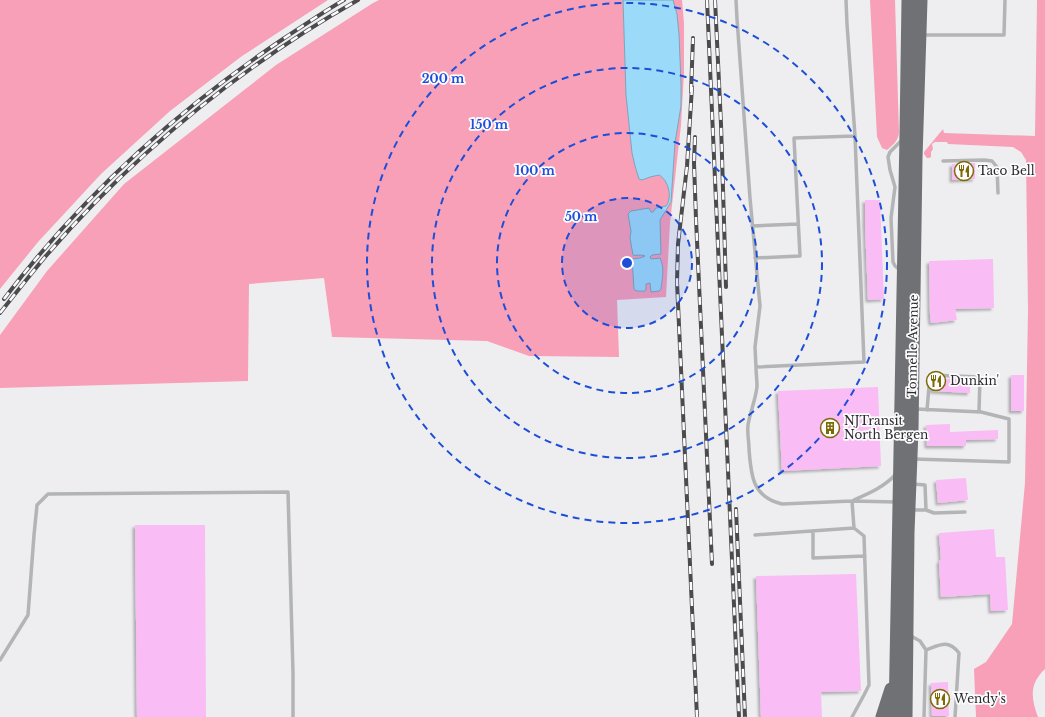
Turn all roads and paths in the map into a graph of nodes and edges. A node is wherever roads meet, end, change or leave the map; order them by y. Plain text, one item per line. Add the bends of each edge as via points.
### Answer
1 (736, 0) edge
2 (846, 0) edge
3 (908, 0) edge
4 (921, 0) edge
5 (1005, 0) edge
6 (920, 34) junction
7 (906, 135) junction
8 (855, 136) junction
9 (943, 161) dead end
10 (998, 194) dead end
11 (798, 224) junction
12 (752, 226) junction
13 (755, 258) junction
14 (904, 273) junction
15 (756, 367) junction
16 (912, 409) junction
17 (928, 410) junction
18 (980, 412) junction
19 (911, 459) junction
20 (899, 470) junction
21 (910, 484) junction
22 (852, 501) junction
23 (906, 505) junction
24 (926, 510) junction
25 (965, 512) dead end
26 (854, 528) junction
27 (813, 531) junction
28 (755, 535) dead end
29 (865, 556) junction
30 (907, 635) junction
31 (926, 650) junction
32 (0, 660) edge
33 (895, 678) junction
34 (293, 717) edge
35 (852, 717) edge
36 (882, 717) edge
37 (895, 717) edge
38 (906, 717) edge
39 (924, 717) edge
40 (955, 717) edge

1 - 12 lane
2 - 8 lane
3 - 7 highway, Tonnelle Avenue
4 - 6 highway, Tonnelle Avenue
5 - 6 lane via 1004,36
6 - 16 highway, Tonnelle Avenue
7 - 14 highway, Tonnelle Avenue
7 - 14 lane via 888,157 895,187 891,218 893,262
8 - 11 lane via 794,138
8 - 15 lane via 864,362
9 - 10 lane via 992,161 997,167
11 - 12 lane
11 - 13 lane via 800,256
12 - 13 lane
13 - 15 lane via 760,306 755,347
14 - 20 highway, Tonnelle Avenue
15 - 22 lane via 757,386 748,426 750,469 757,487 766,497 782,504
16 - 17 lane
16 - 19 highway, Tonnelle Avenue
17 - 18 lane
17 - 18 lane via 930,375 980,377
18 - 19 lane via 1009,419 1008,462
19 - 21 highway, Tonnelle Avenue
20 - 22 lane via 881,488
20 - 23 highway, Tonnelle Avenue
21 - 23 highway, Tonnelle Avenue
21 - 24 lane via 925,485
22 - 23 lane
22 - 26 lane
23 - 24 lane
23 - 30 highway, Tonnelle Avenue
23 - 33 highway, Tonnelle Avenue
24 - 25 lane via 934,513
26 - 27 lane
26 - 29 lane via 864,536
27 - 28 lane
27 - 29 lane via 813,558
29 - 35 lane via 868,685
30 - 31 lane via 920,641
30 - 38 highway, Tonnelle Avenue
31 - 39 lane
31 - 40 lane via 943,644 954,646 960,653
32 - 34 lane via 28,615 37,505 48,494 288,492
33 - 36 highway
33 - 37 highway, Tonnelle Avenue

